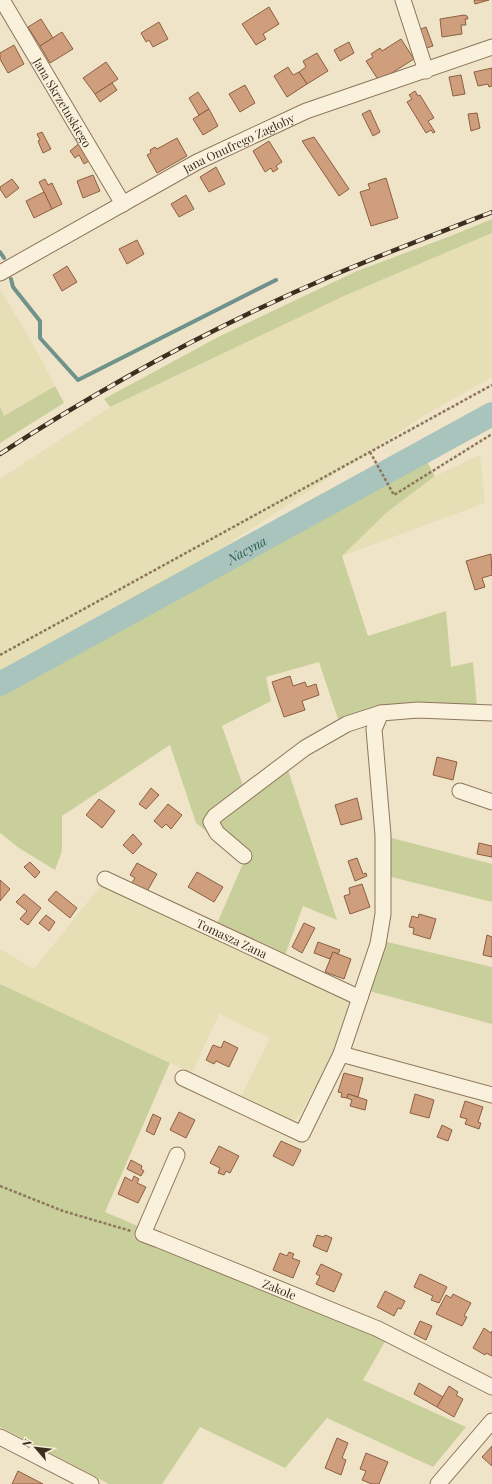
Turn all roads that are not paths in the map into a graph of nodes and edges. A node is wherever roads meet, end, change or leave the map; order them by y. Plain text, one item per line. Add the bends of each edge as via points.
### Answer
1 (2, 0) edge
2 (403, 0) edge
3 (492, 47) edge
4 (426, 70) junction
5 (123, 204) junction
6 (0, 273) edge
7 (381, 713) junction
8 (492, 713) edge
9 (460, 791) dead end
10 (492, 802) edge
11 (244, 856) dead end
12 (105, 879) dead end
13 (360, 998) junction
14 (341, 1054) junction
15 (184, 1078) dead end
16 (492, 1095) edge
17 (177, 1155) dead end
18 (492, 1387) edge
19 (492, 1421) edge
20 (0, 1437) edge
21 (91, 1484) edge
22 (438, 1484) edge

1 - 5 street, Jana Skrzetuskiego
2 - 4 street
3 - 4 street, Jana Onufrego Zagłoby
4 - 5 street, Jana Onufrego Zagłoby via 306,111 197,162
5 - 6 street, Jana Onufrego Zagłoby
7 - 8 street via 418,710
7 - 11 street via 347,724 305,748 215,816 212,822 217,833
7 - 13 street via 374,729 383,835 383,914 378,944
9 - 10 street
12 - 13 street, Tomasza Zana
13 - 14 street
14 - 15 street via 302,1134
14 - 16 street
17 - 18 street, Zakole via 143,1234 378,1329
19 - 22 street
20 - 21 street

